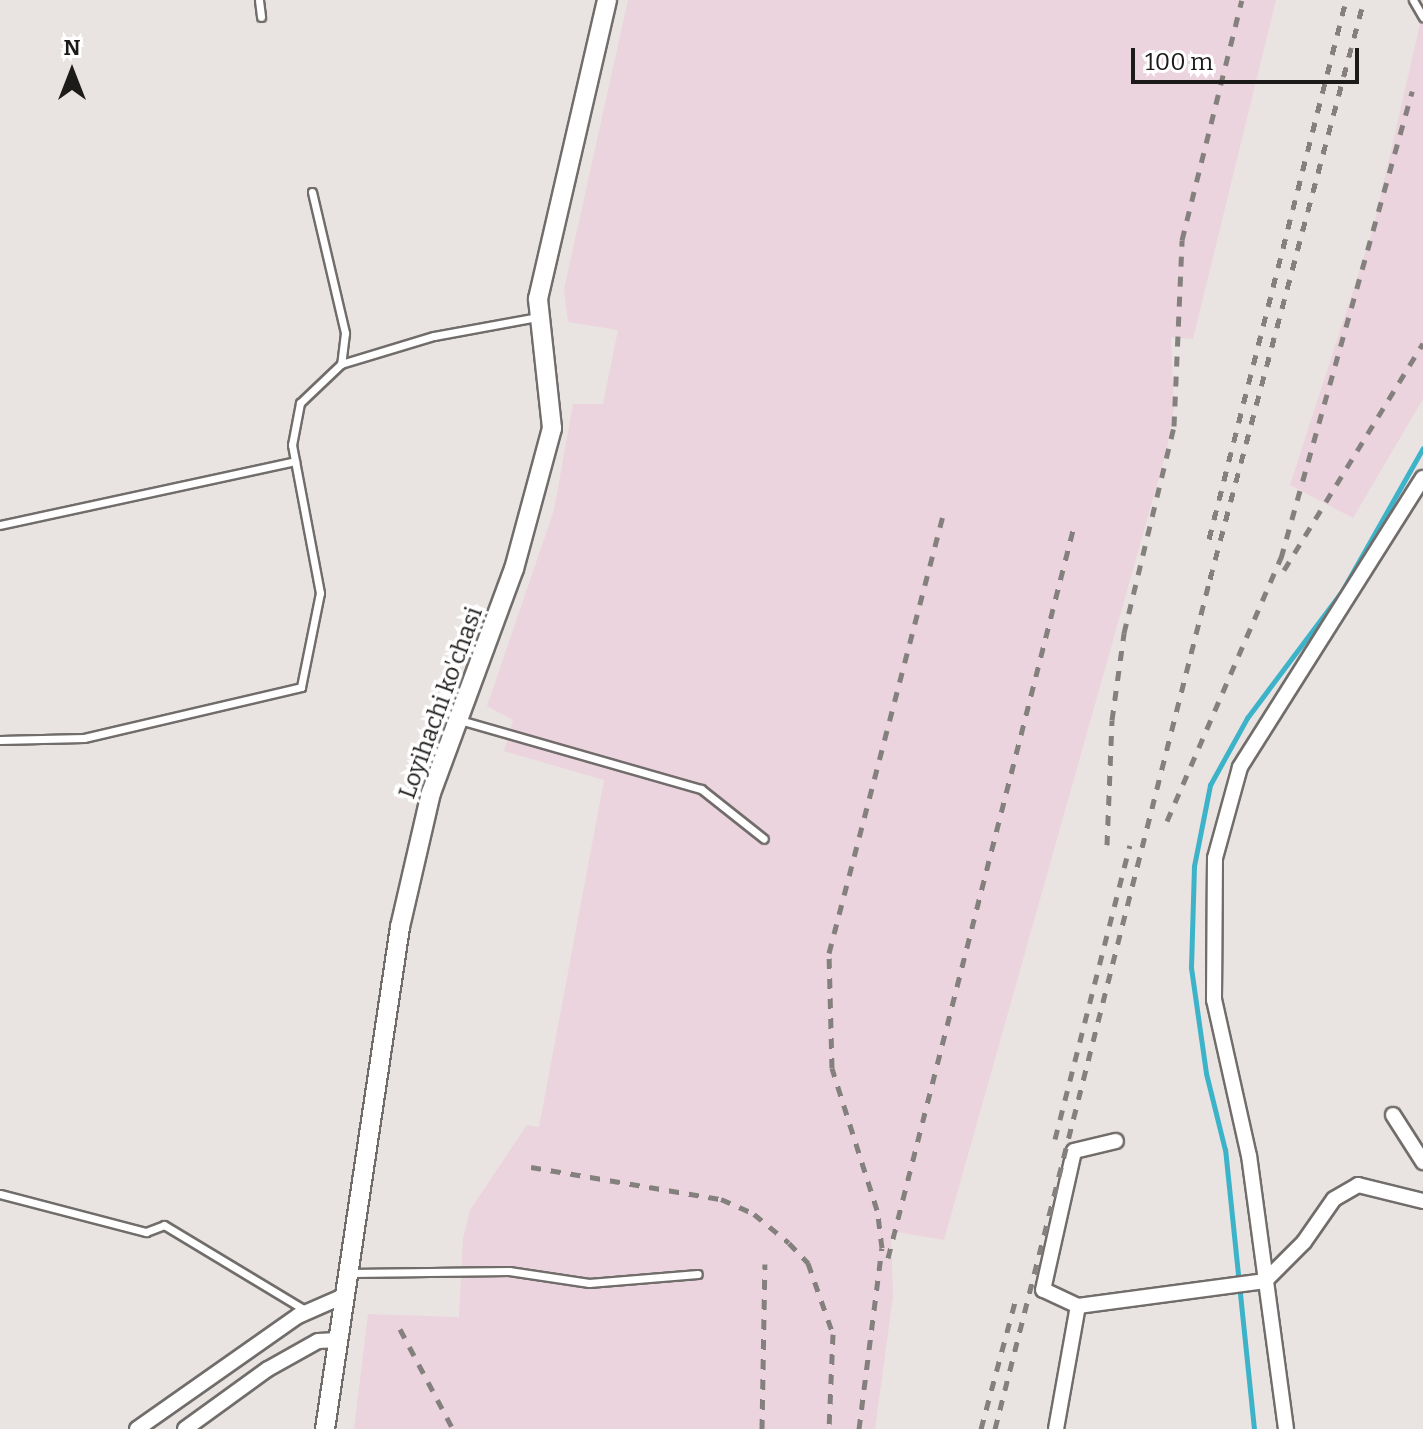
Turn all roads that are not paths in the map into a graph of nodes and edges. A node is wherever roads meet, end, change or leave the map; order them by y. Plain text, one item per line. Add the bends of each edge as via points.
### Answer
1 (259, 0) edge
2 (607, 0) edge
3 (1413, 0) edge
4 (261, 17) dead end
5 (1423, 17) edge
6 (312, 192) dead end
7 (540, 316) junction
8 (341, 364) junction
9 (295, 461) junction
10 (1423, 478) edge
11 (0, 525) edge
12 (460, 720) junction
13 (0, 740) edge
14 (764, 839) dead end
15 (1393, 1115) dead end
16 (1116, 1141) dead end
17 (1423, 1162) edge
18 (0, 1194) edge
19 (1423, 1201) edge
20 (349, 1273) junction
21 (698, 1274) dead end
22 (1265, 1281) junction
23 (346, 1295) junction
24 (1078, 1306) junction
25 (308, 1312) junction
26 (338, 1340) junction
27 (137, 1429) edge
28 (185, 1429) edge
29 (325, 1429) edge
30 (1056, 1429) edge
31 (1286, 1429) edge

1 - 4 lane
2 - 7 street, Loyihachi ko'chasi via 538,299
3 - 5 lane
6 - 8 lane via 345,333
7 - 8 lane via 434,336
7 - 12 street, Loyihachi ko'chasi via 552,428 514,569
8 - 9 lane via 300,403 292,445
9 - 11 lane
9 - 13 lane via 320,593 301,687 84,738
10 - 22 street via 1240,767 1215,858 1214,1000 1249,1156
12 - 14 lane via 701,789
12 - 20 street, Loyihachi ko'chasi via 431,793 400,927
15 - 17 street
16 - 24 street via 1074,1151 1043,1290
18 - 25 lane via 146,1232 164,1225
19 - 22 street via 1358,1185 1334,1199 1304,1242
20 - 21 lane via 509,1271 589,1283
20 - 23 street, Loyihachi ko'chasi
22 - 24 street
22 - 31 street
23 - 25 street
23 - 26 street, Loyihachi ko'chasi
24 - 30 street
25 - 27 street
26 - 28 street via 318,1341 268,1369
26 - 29 street, Loyihachi ko'chasi

